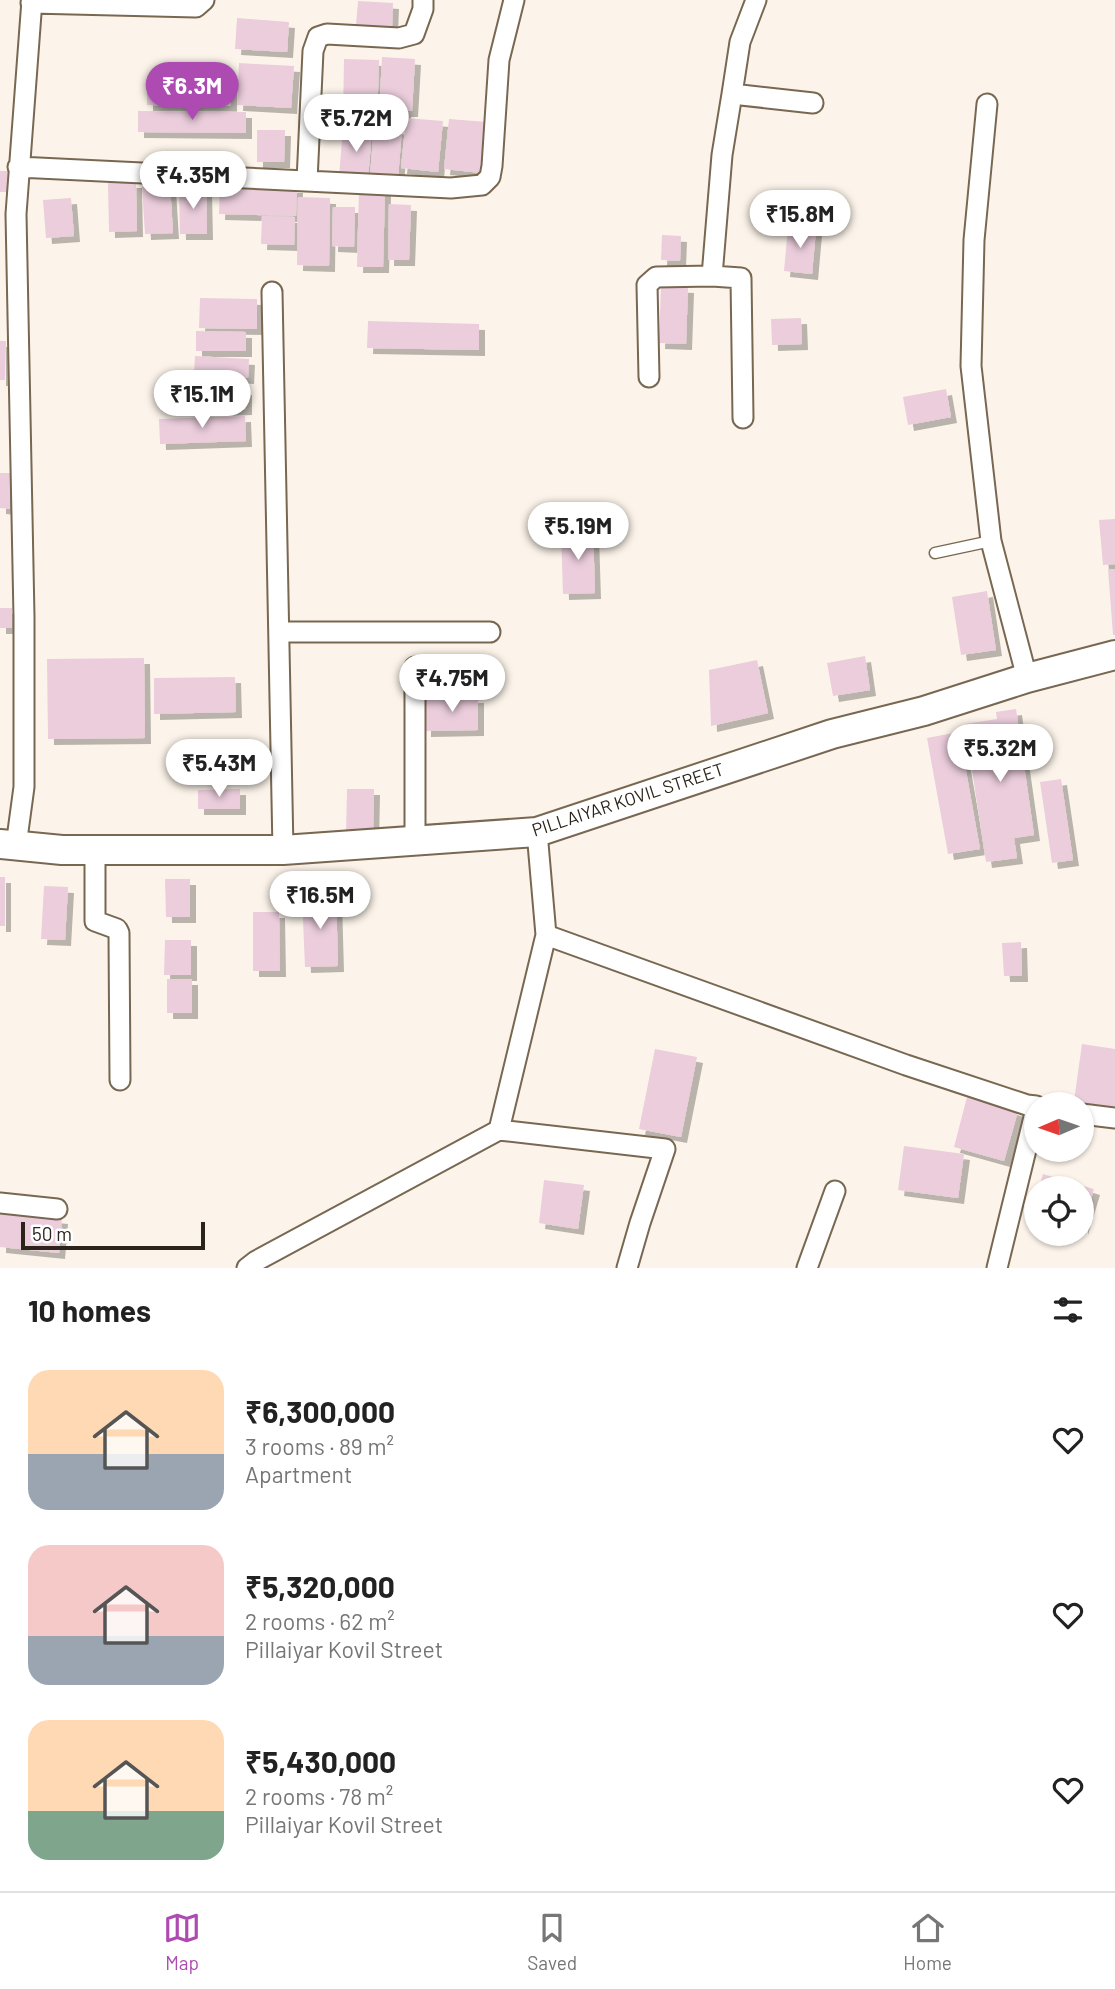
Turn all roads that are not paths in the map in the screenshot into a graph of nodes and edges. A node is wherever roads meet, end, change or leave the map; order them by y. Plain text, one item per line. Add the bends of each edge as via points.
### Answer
1 (204, 0) edge
2 (423, 0) edge
3 (514, 0) edge
4 (756, 0) edge
5 (32, 1) edge
6 (732, 94) junction
7 (813, 103) dead end
8 (987, 104) dead end
9 (18, 167) junction
10 (307, 181) junction
11 (8, 214) edge
12 (712, 276) junction
13 (272, 292) dead end
14 (649, 377) dead end
15 (743, 418) dead end
16 (991, 541) junction
17 (935, 554) dead end
18 (279, 632) junction
19 (490, 632) dead end
20 (1115, 655) edge
21 (415, 667) dead end
22 (1027, 678) junction
23 (537, 832) junction
24 (415, 841) junction
25 (8, 845) edge
26 (95, 850) junction
27 (284, 850) junction
28 (546, 934) junction
29 (120, 1080) dead end
30 (1024, 1104) edge
31 (1094, 1115) edge
32 (1115, 1118) edge
33 (499, 1130) junction
34 (1024, 1157) edge
35 (835, 1191) dead end
36 (0, 1203) edge
37 (57, 1209) dead end
38 (247, 1268) edge
39 (627, 1268) edge
40 (807, 1268) edge
41 (997, 1268) edge

1 - 5 street via 196,7
2 - 10 street via 414,34 399,38 318,37 313,51
3 - 10 street via 499,60 492,166 482,185 451,188
4 - 6 street via 740,42
5 - 9 street
6 - 7 street
6 - 12 street
8 - 16 street via 974,240 971,366
9 - 10 street
9 - 11 street
11 - 25 street via 24,617 24,787
12 - 14 street via 656,277 647,285
12 - 15 street via 741,278
13 - 18 street
16 - 17 lane
16 - 22 street
18 - 19 street
18 - 27 street
20 - 22 street, PILLAIYAR KOVIL STREET
21 - 24 street
22 - 23 street, PILLAIYAR KOVIL STREET via 832,734
23 - 24 street, PILLAIYAR KOVIL STREET
23 - 28 street
24 - 27 street, PILLAIYAR KOVIL STREET
25 - 26 street, PILLAIYAR KOVIL STREET
26 - 27 street, PILLAIYAR KOVIL STREET
26 - 29 street via 95,921 120,933
28 - 30 street
28 - 33 street
31 - 32 street
33 - 38 street
33 - 39 street via 665,1149
34 - 41 street
35 - 40 street
36 - 37 street

